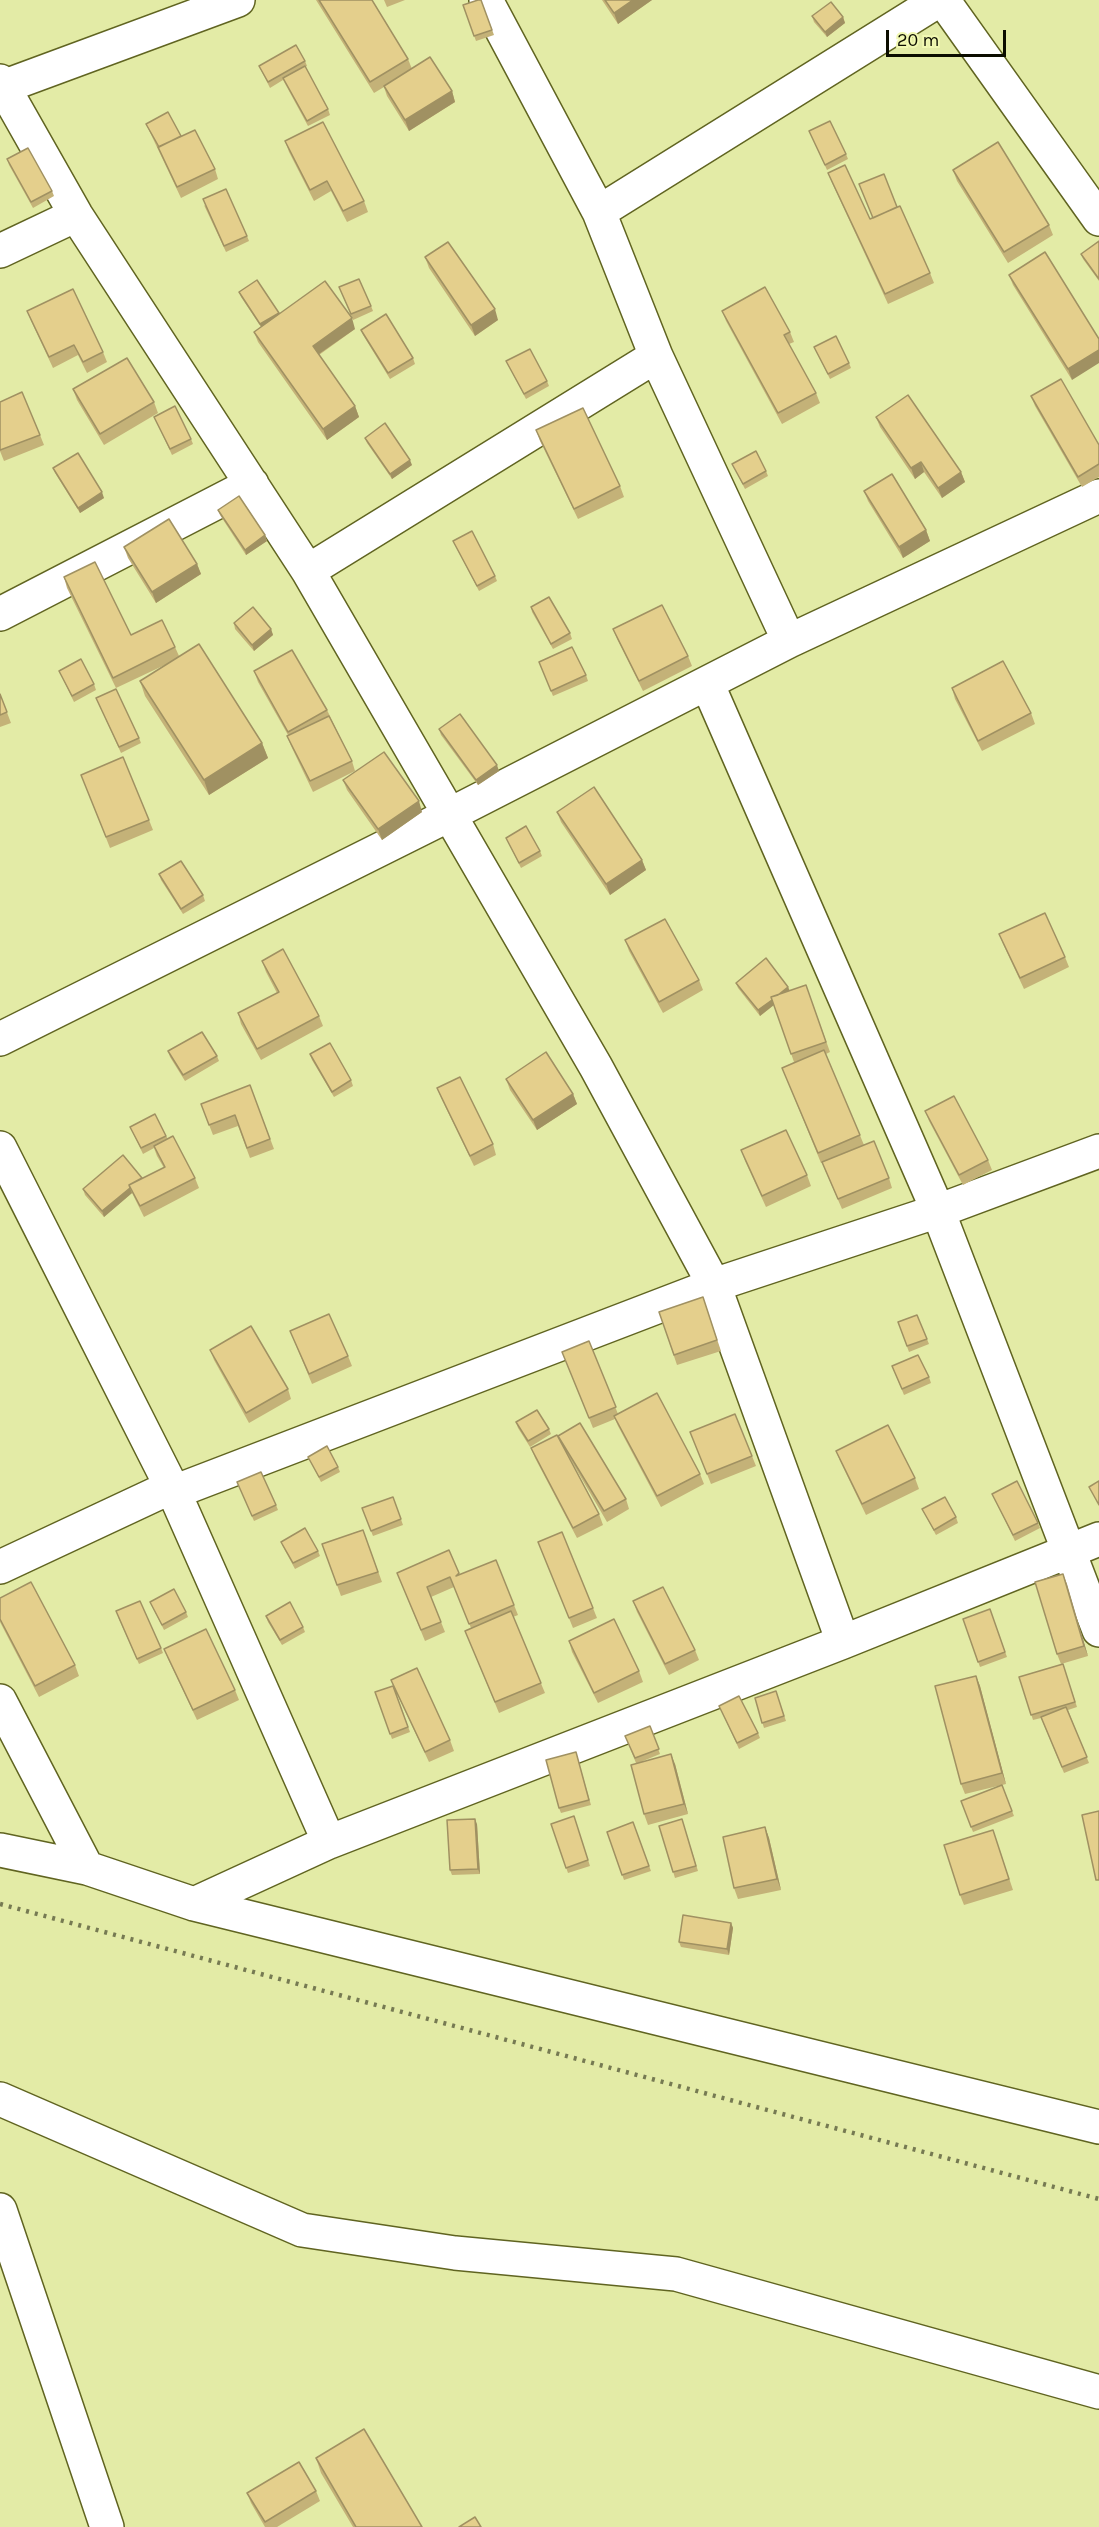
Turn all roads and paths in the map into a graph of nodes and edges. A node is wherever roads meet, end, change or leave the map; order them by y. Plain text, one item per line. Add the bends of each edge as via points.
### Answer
1 (238, 0) edge
2 (486, 0) edge
3 (941, 0) edge
4 (1, 86) edge
5 (599, 212) junction
6 (76, 215) junction
7 (1099, 219) edge
8 (0, 251) edge
9 (656, 356) junction
10 (252, 484) junction
11 (1099, 496) edge
12 (308, 571) junction
13 (0, 614) edge
14 (789, 641) junction
15 (707, 683) junction
16 (450, 814) junction
17 (0, 1039) edge
18 (0, 1148) edge
19 (1099, 1151) edge
20 (938, 1211) junction
21 (714, 1285) junction
22 (172, 1489) junction
23 (1084, 1544) edge
24 (0, 1567) edge
25 (1099, 1630) edge
26 (843, 1642) junction
27 (0, 1701) edge
28 (329, 1842) junction
29 (0, 1850) edge
30 (87, 1868) junction
31 (194, 1904) junction
32 (0, 2099) edge
33 (1099, 2127) edge
34 (0, 2210) edge
35 (1099, 2392) edge
36 (107, 2527) edge

1 - 4 street
2 - 5 street
3 - 5 street
3 - 7 street
4 - 6 street
5 - 9 street
6 - 8 street
6 - 10 street
9 - 12 street
9 - 14 street
10 - 12 street
10 - 13 street
11 - 14 street
12 - 16 street
14 - 15 street
15 - 16 street
15 - 20 street
16 - 17 street
16 - 21 street via 596,1067
18 - 22 street
19 - 20 street
20 - 21 street
20 - 23 street
21 - 22 street
21 - 26 street
22 - 24 street
22 - 28 street
23 - 25 street
23 - 26 street
26 - 28 street
27 - 30 street
28 - 31 street
29 - 30 street
30 - 31 street
31 - 33 street
32 - 35 street via 302,2230 454,2253 675,2274
34 - 36 street

